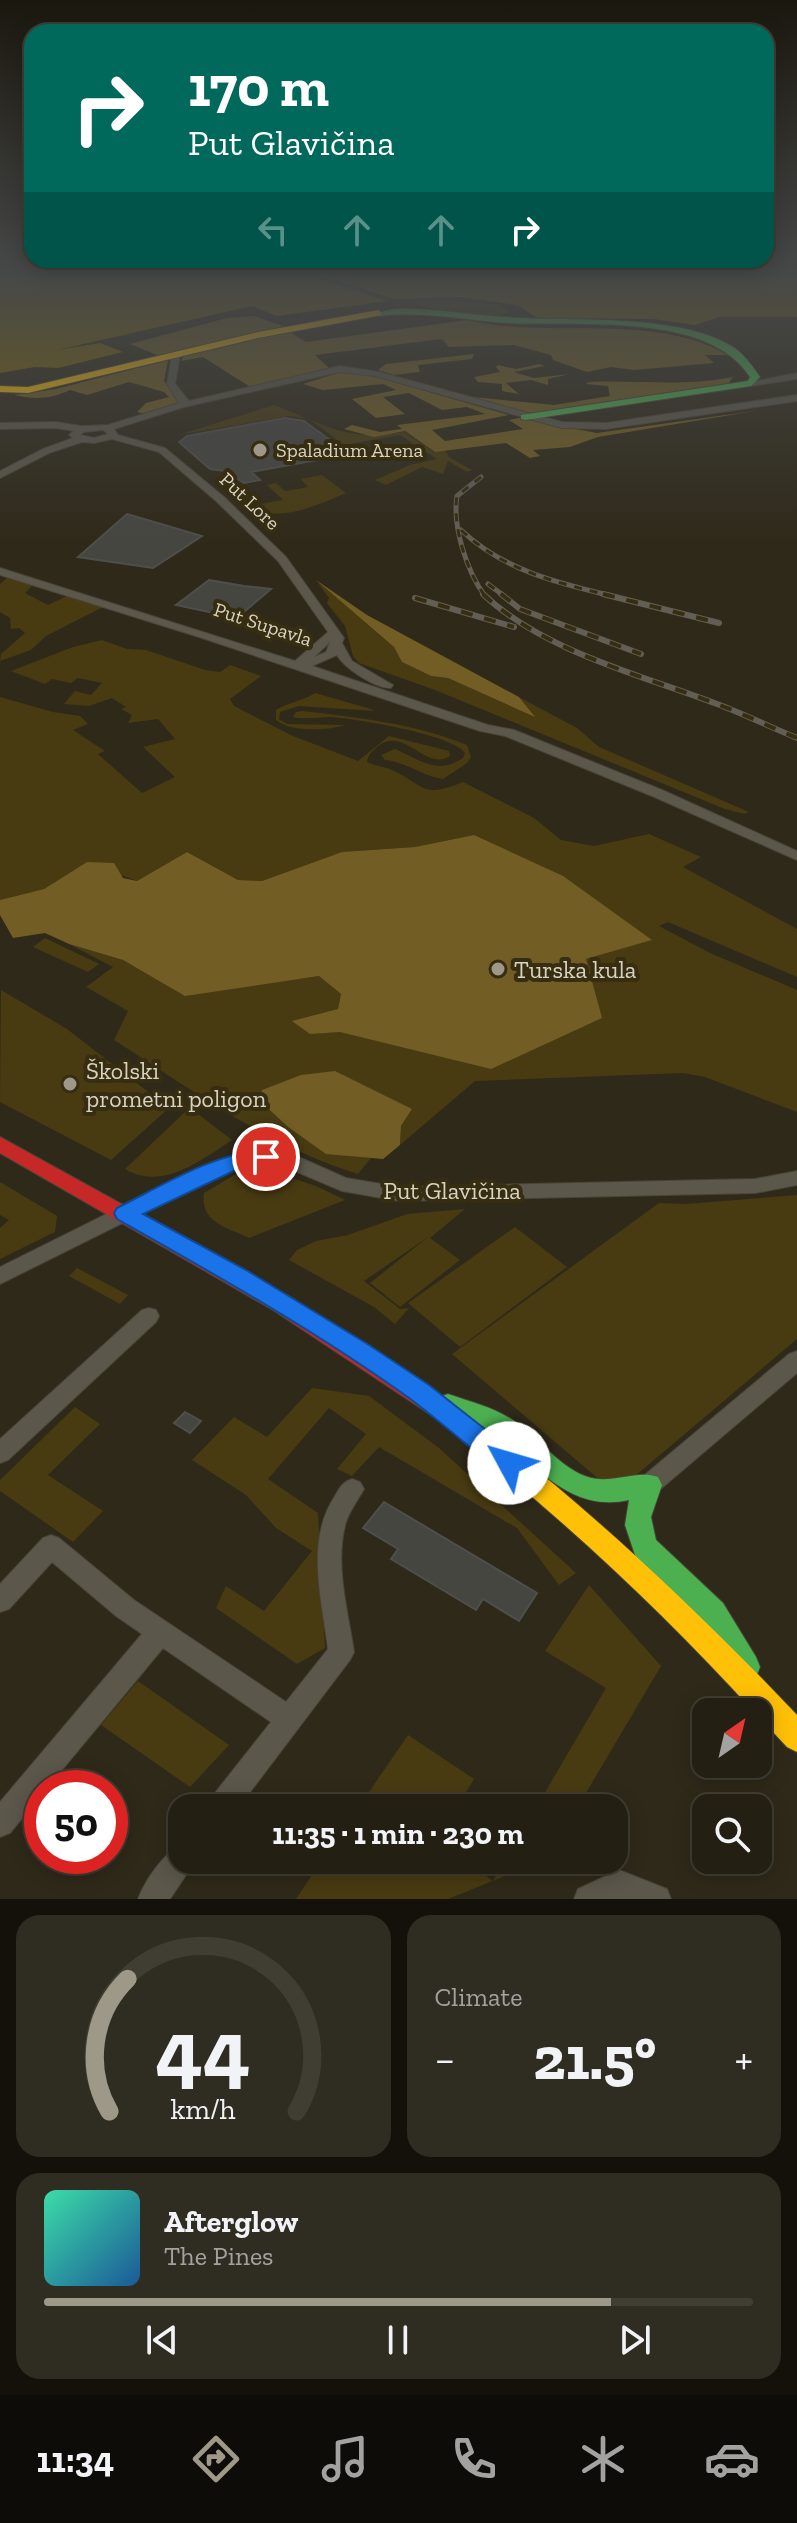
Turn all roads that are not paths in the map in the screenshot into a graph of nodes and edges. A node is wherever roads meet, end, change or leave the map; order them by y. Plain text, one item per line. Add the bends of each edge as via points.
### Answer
1 (131, 366) edge
2 (174, 366) edge
3 (752, 366) edge
4 (797, 376) edge
5 (751, 383) junction
6 (0, 389) edge
7 (797, 398) edge
8 (182, 405) junction
9 (525, 417) junction
10 (0, 426) edge
11 (111, 432) junction
12 (81, 434) junction
13 (0, 475) edge
14 (0, 565) edge
15 (0, 571) edge
16 (336, 638) junction
17 (307, 662) junction
18 (387, 685) junction
19 (509, 733) junction
20 (797, 856) edge
21 (0, 1144) edge
22 (797, 1178) edge
23 (125, 1213) junction
24 (0, 1276) edge
25 (149, 1316) dead end
26 (797, 1360) edge
27 (420, 1393) junction
28 (0, 1453) edge
29 (649, 1485) junction
30 (352, 1489) dead end
31 (0, 1601) edge
32 (160, 1632) junction
33 (761, 1698) edge
34 (765, 1698) edge
35 (772, 1709) edge
36 (289, 1719) junction
37 (797, 1737) edge
38 (232, 1794) edge
39 (0, 1823) edge
40 (171, 1874) edge
41 (152, 1899) edge
42 (588, 1899) edge
43 (657, 1899) edge

1 - 6 street via 28,390
2 - 8 street via 171,384 185,402
3 - 5 street
4 - 5 street
5 - 9 street
7 - 9 street via 606,426
8 - 9 street via 352,370
8 - 11 street
10 - 12 street via 56,425
11 - 12 street
11 - 16 street, Put Lore via 162,450 220,499 282,559
12 - 13 street
14 - 17 street, Put Supavla
15 - 17 street, Put Supavla
16 - 17 street via 331,654
16 - 18 street, Put Lore via 350,666
17 - 18 street, Put Supavla
17 - 19 street, Put Supavla
18 - 19 street, Put Supavla via 493,722
19 - 20 street, Put Supavla
21 - 23 street
22 - 23 street, Put Glavičina via 755,1186 399,1194 342,1184 266,1157 242,1159 204,1174
23 - 24 street, Put Glavičina
23 - 27 street via 238,1276
25 - 28 street
26 - 29 street
27 - 29 street via 502,1426 568,1480 594,1494 627,1493
27 - 33 street via 602,1541
29 - 34 street via 636,1518 638,1538 713,1612
30 - 36 street via 337,1506 329,1543 341,1652
31 - 32 street via 51,1546
32 - 36 street
32 - 39 street
35 - 37 street
36 - 38 street
40 - 41 street
42 - 43 street via 619,1884

